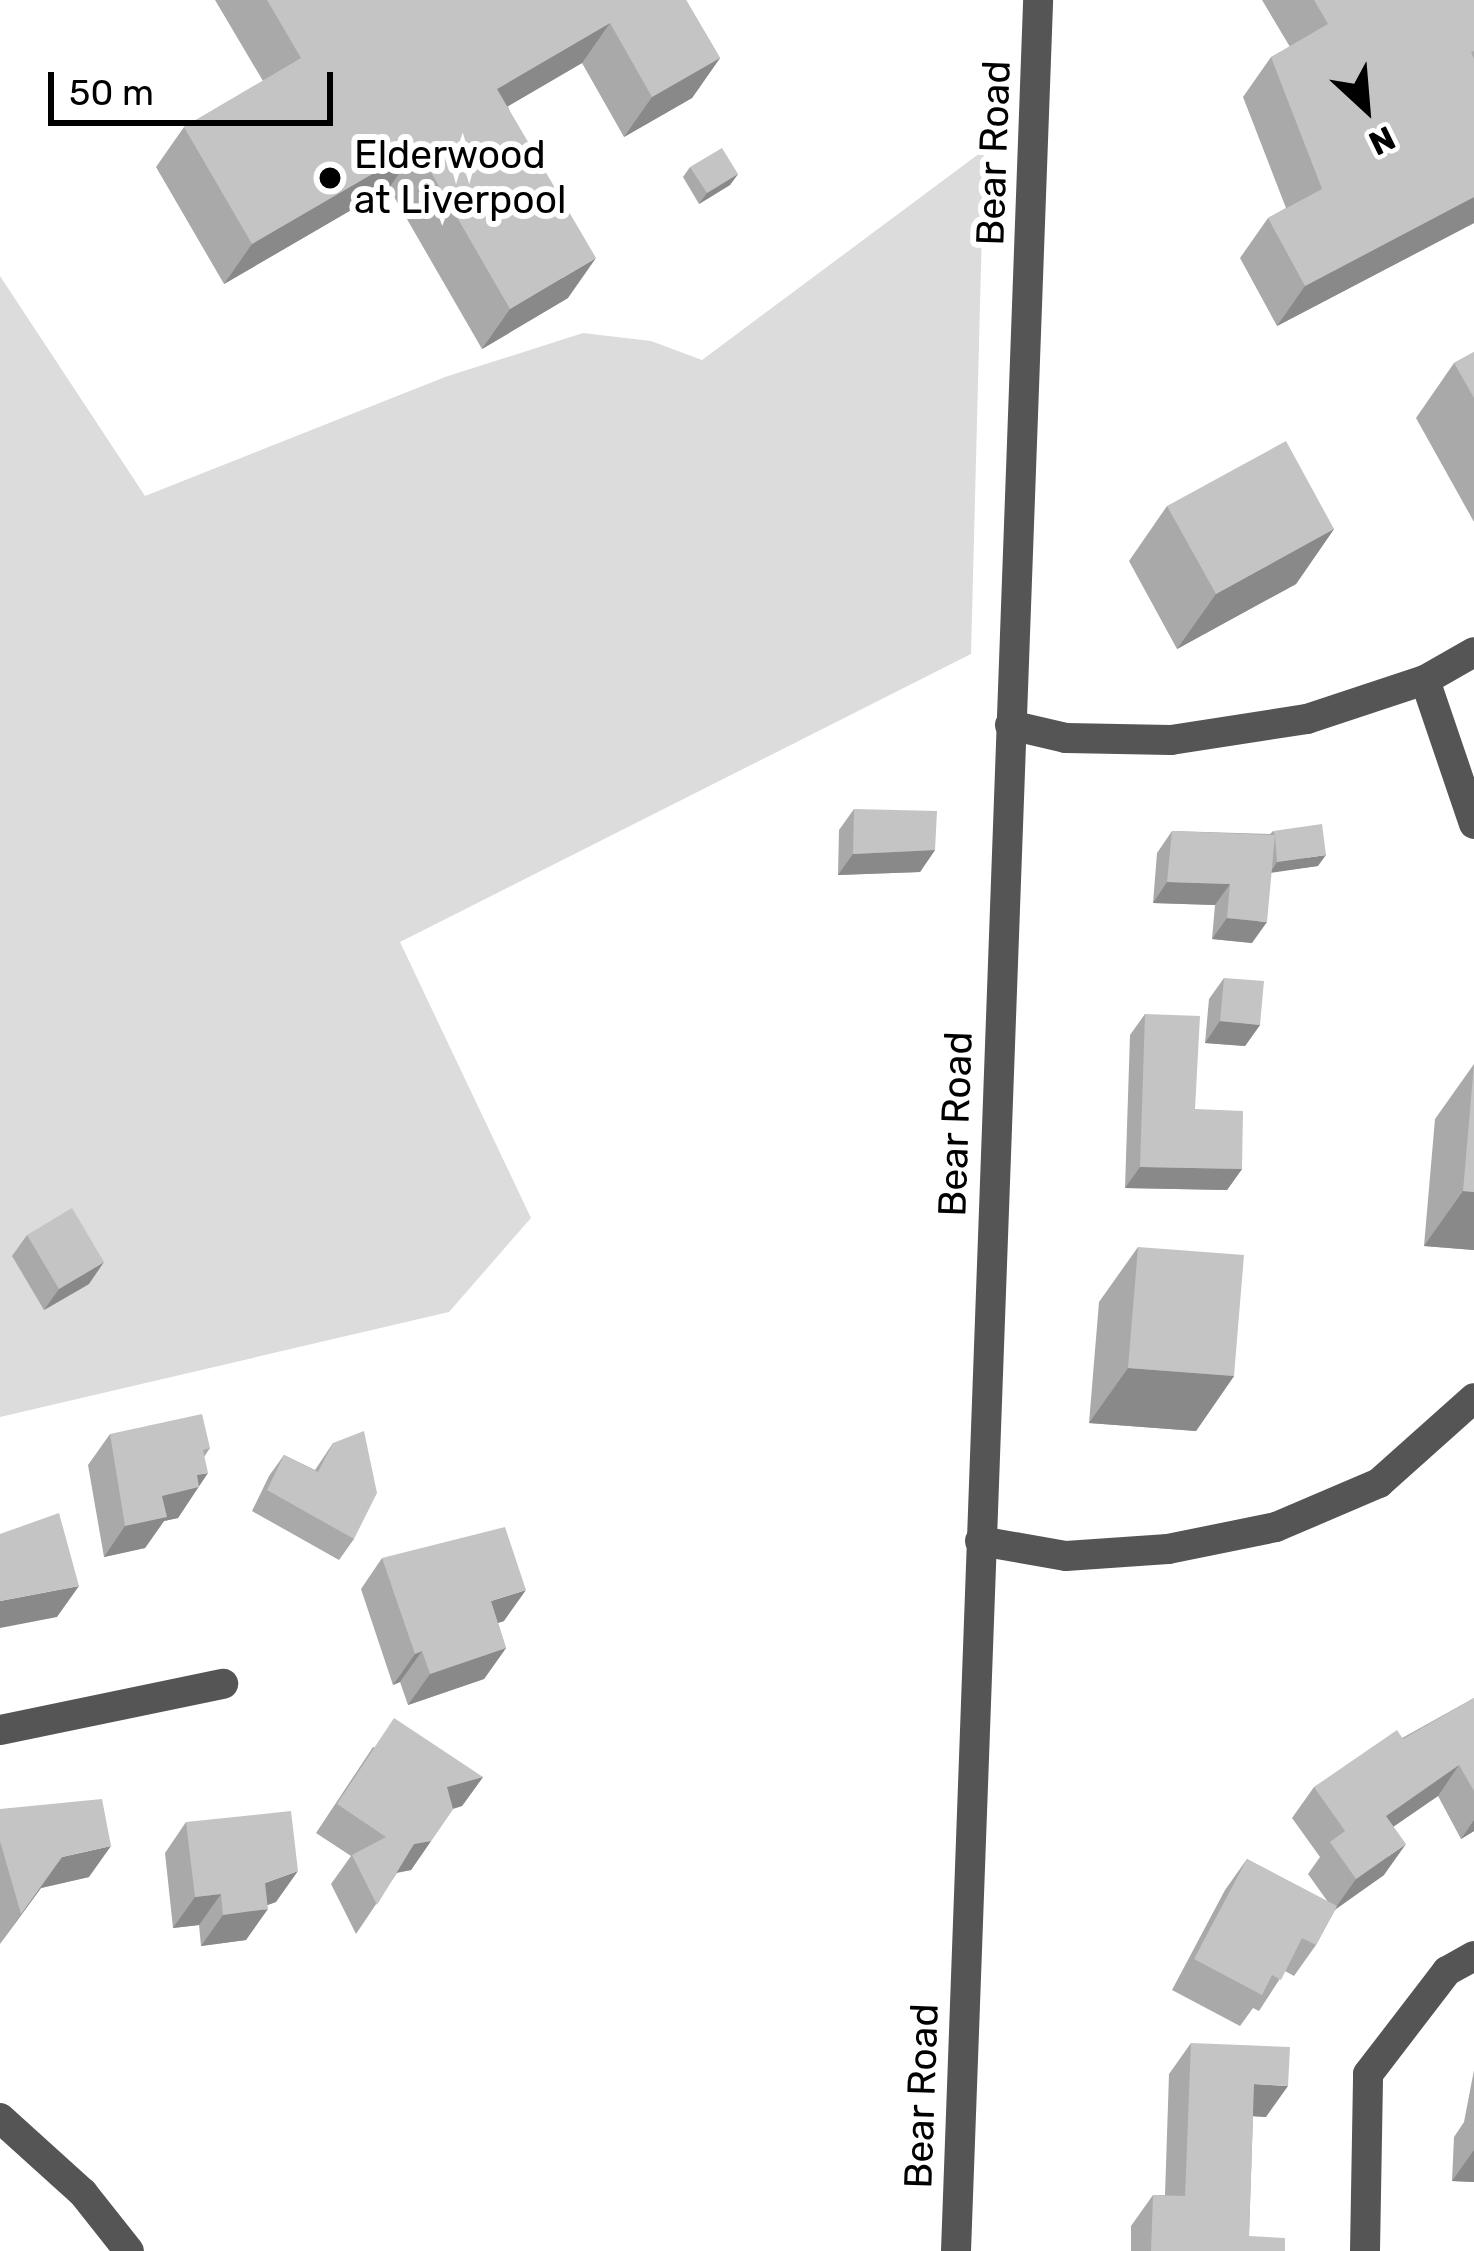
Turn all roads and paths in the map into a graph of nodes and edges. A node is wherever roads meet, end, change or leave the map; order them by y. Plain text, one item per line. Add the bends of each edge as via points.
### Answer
1 (1038, 0) edge
2 (1474, 652) edge
3 (1425, 680) junction
4 (1010, 725) junction
5 (1474, 824) edge
6 (1474, 1398) edge
7 (980, 1541) junction
8 (223, 1684) dead end
9 (0, 1730) edge
10 (1474, 1956) edge
11 (0, 2118) edge
12 (129, 2251) edge
13 (956, 2251) edge
14 (1365, 2251) edge

1 - 4 street, Bear Road
2 - 3 street
3 - 4 street via 1306,719 1171,740 1066,738
3 - 5 street
4 - 7 street, Bear Road
6 - 7 street via 1379,1483 1276,1527 1168,1549 1066,1556
7 - 13 street, Bear Road
8 - 9 street
10 - 14 street via 1447,1971 1368,2074
11 - 12 street via 83,2193

